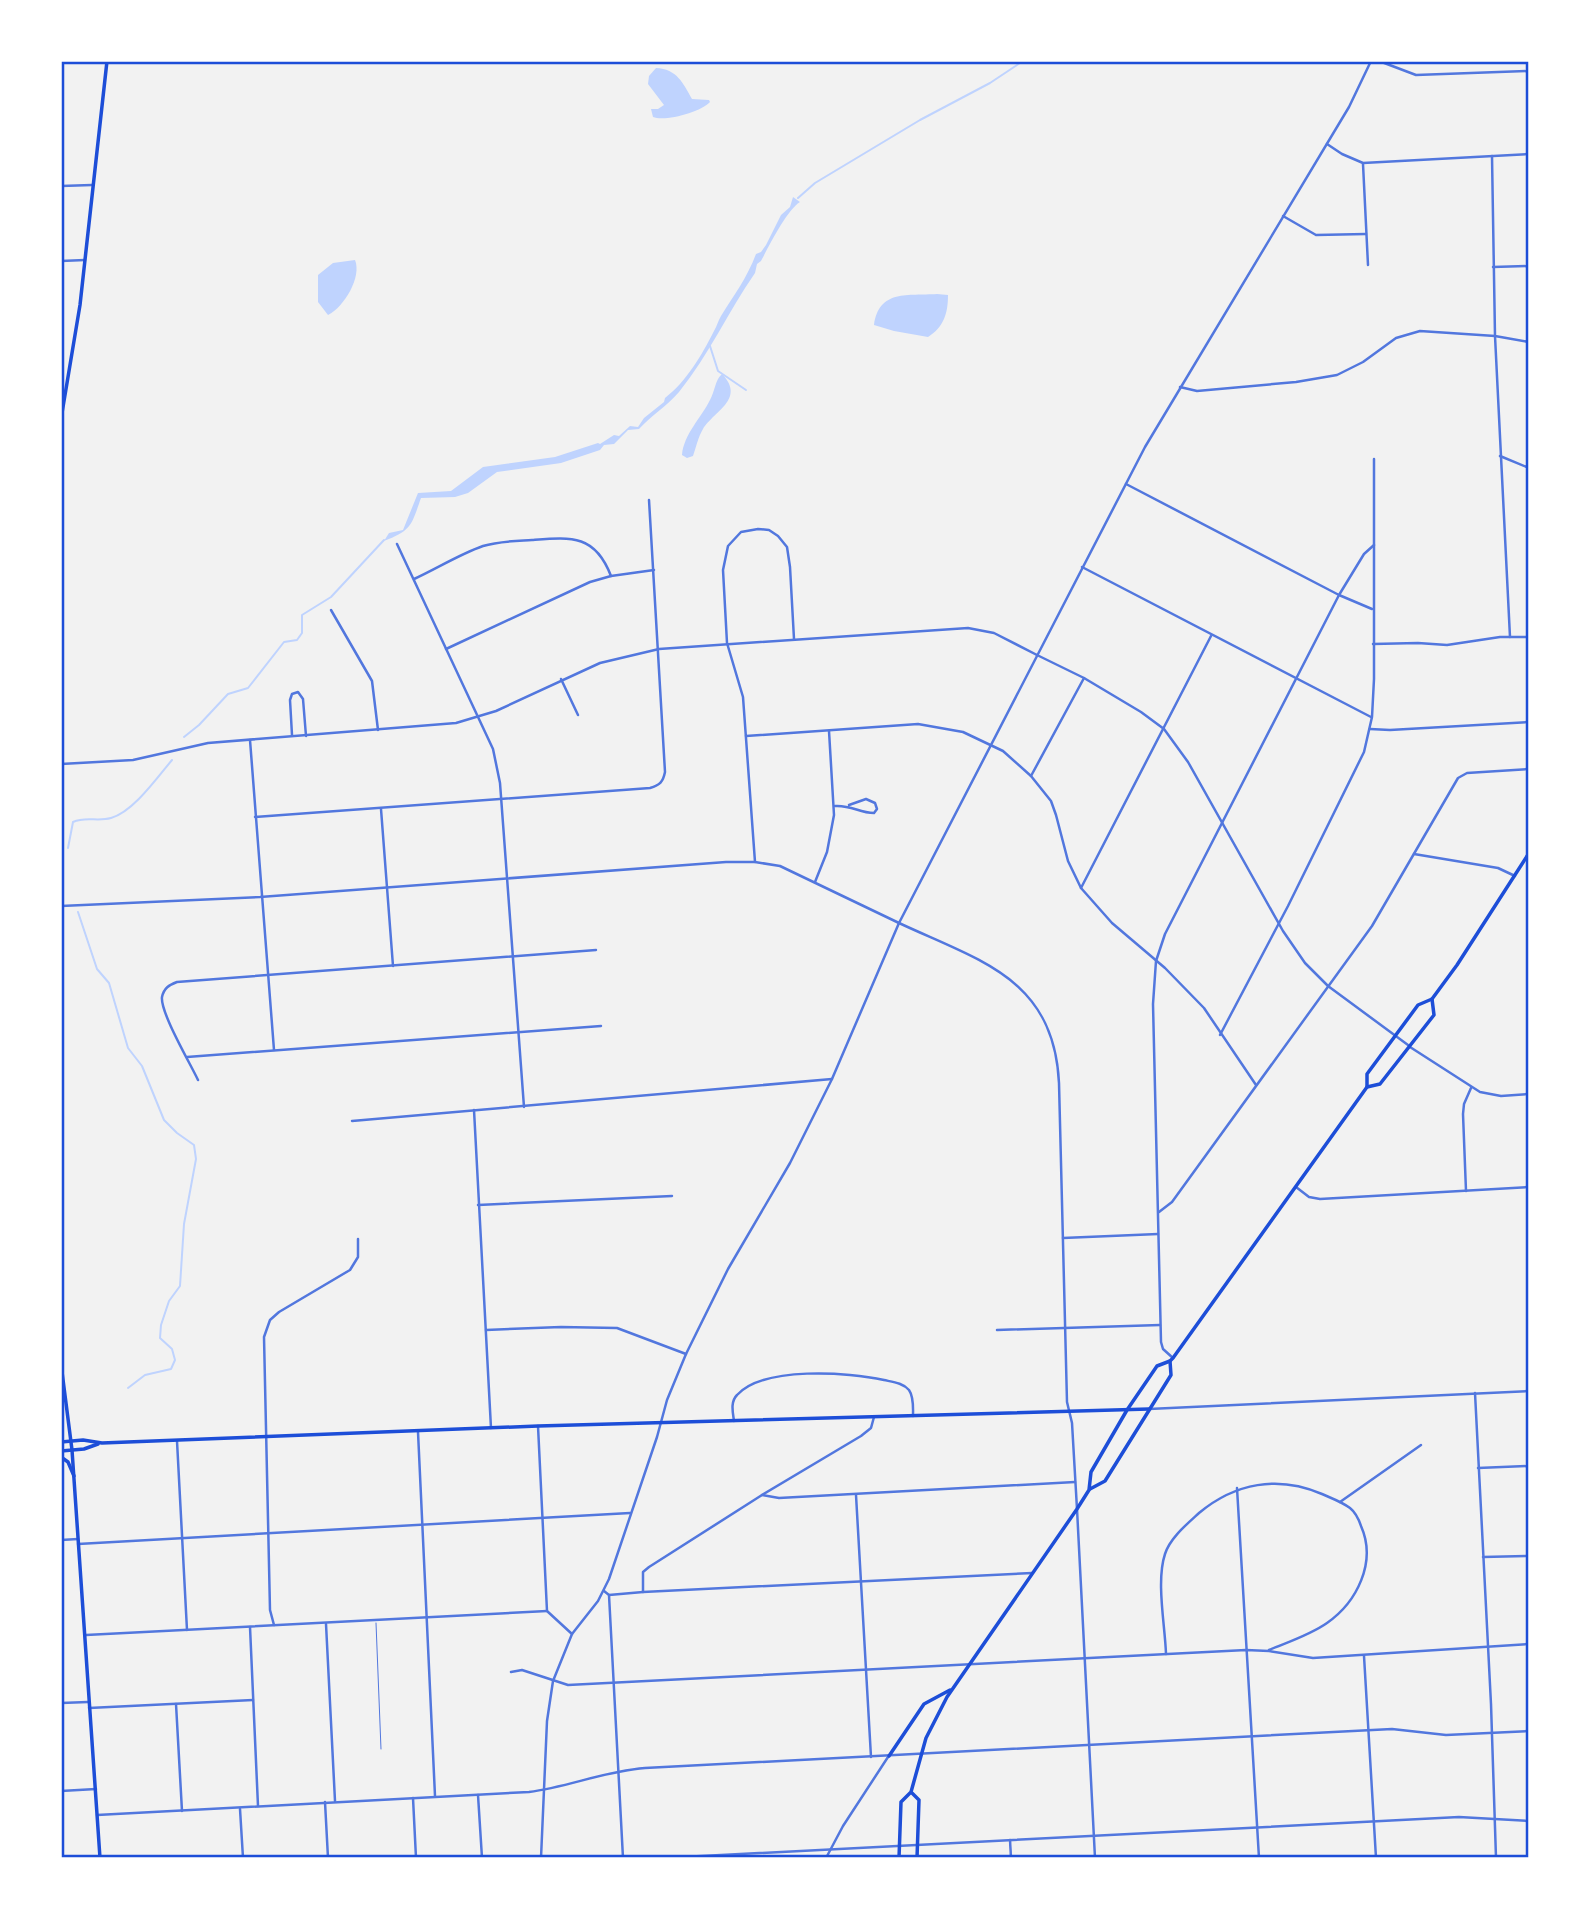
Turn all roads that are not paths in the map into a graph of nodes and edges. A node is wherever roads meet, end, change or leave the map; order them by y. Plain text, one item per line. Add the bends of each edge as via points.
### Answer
1 (107, 61) edge
2 (1371, 61) edge
3 (1378, 61) edge
4 (1529, 71) edge
5 (1327, 144) junction
6 (1529, 154) edge
7 (1492, 156) junction
8 (1363, 163) junction
9 (92, 184) junction
10 (61, 186) edge
11 (1283, 216) junction
12 (1366, 233) junction
13 (85, 260) junction
14 (61, 261) edge
15 (1368, 265) dead end
16 (1529, 266) edge
17 (1493, 267) junction
18 (1495, 336) junction
19 (1529, 342) edge
20 (1180, 387) junction
21 (61, 419) edge
22 (1500, 456) junction
23 (1374, 459) dead end
24 (1529, 468) edge
25 (1126, 484) junction
26 (649, 500) dead end
27 (397, 544) dead end
28 (1374, 545) junction
29 (1082, 567) junction
30 (654, 570) junction
31 (611, 576) junction
32 (414, 579) junction
33 (1339, 595) junction
34 (331, 610) dead end
35 (1374, 610) junction
36 (1212, 635) junction
37 (1510, 637) junction
38 (1529, 637) edge
39 (794, 639) junction
40 (727, 643) junction
41 (1373, 644) junction
42 (446, 649) junction
43 (659, 649) junction
44 (1037, 655) junction
45 (1084, 678) junction
46 (561, 679) junction
47 (1297, 679) junction
48 (578, 715) dead end
49 (479, 717) junction
50 (1372, 717) junction
51 (1529, 722) edge
52 (1164, 729) junction
53 (1370, 729) junction
54 (378, 730) junction
55 (829, 730) junction
56 (306, 736) junction
57 (746, 736) junction
58 (292, 737) junction
59 (250, 740) junction
60 (991, 744) junction
61 (61, 764) edge
62 (1529, 769) edge
63 (1031, 776) junction
64 (500, 799) junction
65 (849, 805) junction
66 (834, 806) junction
67 (381, 807) junction
68 (254, 817) junction
69 (1222, 824) junction
70 (1529, 853) edge
71 (1414, 854) junction
72 (755, 862) junction
73 (1515, 876) junction
74 (507, 878) junction
75 (815, 882) junction
76 (387, 887) junction
77 (1082, 888) junction
78 (260, 897) junction
79 (61, 906) edge
80 (1279, 922) junction
81 (899, 923) junction
82 (596, 950) dead end
83 (513, 957) junction
84 (1156, 961) junction
85 (393, 966) junction
86 (267, 975) junction
87 (1328, 986) junction
88 (1432, 999) junction
89 (601, 1026) dead end
90 (518, 1032) junction
91 (1220, 1035) junction
92 (1396, 1036) junction
93 (1410, 1047) junction
94 (274, 1050) junction
95 (187, 1057) junction
96 (832, 1079) junction
97 (198, 1080) dead end
98 (1256, 1085) junction
99 (1367, 1087) junction
100 (1471, 1088) junction
101 (1529, 1094) edge
102 (524, 1107) junction
103 (474, 1111) junction
104 (352, 1121) dead end
105 (1296, 1187) junction
106 (1529, 1187) edge
107 (1466, 1191) junction
108 (672, 1196) dead end
109 (478, 1205) junction
110 (1159, 1212) junction
111 (1158, 1234) junction
112 (1063, 1238) junction
113 (358, 1239) dead end
114 (1160, 1325) junction
115 (1065, 1327) junction
116 (486, 1330) junction
117 (997, 1330) dead end
118 (686, 1354) junction
119 (1171, 1359) junction
120 (61, 1364) edge
121 (1529, 1391) edge
122 (1475, 1394) junction
123 (1149, 1409) junction
124 (1127, 1410) junction
125 (1069, 1411) junction
126 (913, 1416) junction
127 (874, 1417) junction
128 (734, 1421) junction
129 (660, 1423) junction
130 (538, 1426) junction
131 (491, 1428) junction
132 (418, 1431) junction
133 (265, 1437) junction
134 (177, 1440) junction
135 (71, 1441) junction
136 (61, 1443) edge
137 (100, 1443) junction
138 (1421, 1445) dead end
139 (72, 1450) junction
140 (61, 1451) edge
141 (61, 1457) edge
142 (1529, 1466) edge
143 (1478, 1468) junction
144 (74, 1476) junction
145 (1076, 1482) junction
146 (1237, 1488) junction
147 (1089, 1490) junction
148 (762, 1495) junction
149 (856, 1495) junction
150 (1340, 1502) junction
151 (1077, 1508) junction
152 (631, 1513) junction
153 (544, 1518) junction
154 (422, 1525) junction
155 (269, 1534) junction
156 (183, 1539) junction
157 (61, 1540) edge
158 (78, 1542) junction
159 (1529, 1556) edge
160 (1483, 1557) junction
161 (1032, 1573) junction
162 (860, 1581) junction
163 (604, 1591) junction
164 (643, 1592) junction
165 (609, 1595) junction
166 (547, 1611) junction
167 (426, 1618) junction
168 (376, 1620) junction
169 (326, 1624) junction
170 (274, 1625) junction
171 (250, 1626) junction
172 (187, 1630) junction
173 (572, 1634) junction
174 (84, 1635) junction
175 (1529, 1644) edge
176 (1488, 1646) junction
177 (1246, 1650) junction
178 (1269, 1651) junction
179 (1166, 1654) junction
180 (1364, 1656) junction
181 (1084, 1658) junction
182 (968, 1664) junction
183 (865, 1669) junction
184 (511, 1672) dead end
185 (553, 1681) junction
186 (615, 1682) junction
187 (952, 1689) junction
188 (253, 1700) junction
189 (88, 1702) junction
190 (61, 1703) edge
191 (176, 1704) junction
192 (89, 1708) junction
193 (1370, 1730) junction
194 (1529, 1731) edge
195 (1491, 1733) junction
196 (1251, 1736) junction
197 (1089, 1745) junction
198 (381, 1749) dead end
199 (920, 1754) junction
200 (888, 1756) junction
201 (871, 1757) junction
202 (620, 1770) junction
203 (96, 1789) junction
204 (544, 1790) junction
205 (61, 1791) edge
206 (911, 1792) junction
207 (478, 1794) junction
208 (435, 1796) junction
209 (412, 1798) junction
210 (335, 1801) junction
211 (325, 1802) junction
212 (258, 1806) junction
213 (240, 1807) junction
214 (182, 1811) junction
215 (97, 1815) junction
216 (1495, 1820) junction
217 (1529, 1821) edge
218 (1375, 1822) junction
219 (1257, 1827) junction
220 (1094, 1836) junction
221 (1010, 1840) junction
222 (916, 1845) junction
223 (898, 1846) junction
224 (829, 1849) junction
225 (712, 1857) edge
226 (100, 1858) edge
227 (243, 1858) edge
228 (328, 1858) edge
229 (415, 1858) edge
230 (482, 1858) edge
231 (541, 1858) edge
232 (623, 1858) edge
233 (663, 1858) edge
234 (826, 1858) edge
235 (898, 1858) edge
236 (917, 1858) edge
237 (1011, 1858) edge
238 (1095, 1858) edge
239 (1259, 1858) edge
240 (1376, 1858) edge
241 (1496, 1858) edge

1 - 9 main road
2 - 5 street
3 - 4 street via 1423,76
5 - 8 street
5 - 11 street
6 - 7 street
7 - 8 street
7 - 17 street
8 - 12 street
9 - 10 street
9 - 13 main road
11 - 12 street via 1316,234
11 - 20 street
12 - 15 street
13 - 14 street
13 - 21 main road
16 - 17 street
17 - 18 street
18 - 19 street
18 - 20 street via 1420,331 1396,338 1351,369 1322,379 1197,391
18 - 22 street
20 - 25 street
22 - 24 street
22 - 37 street
23 - 28 street
25 - 29 street
25 - 33 street
26 - 30 street
27 - 32 street
28 - 33 street
28 - 35 street
29 - 36 street
29 - 44 street
30 - 31 street
30 - 43 street
31 - 32 street via 606,561 594,548 575,538 561,538 483,547
31 - 42 street via 575,588
32 - 42 street
33 - 35 street
33 - 47 street
34 - 54 street via 372,681
35 - 41 street
36 - 47 street
36 - 52 street
37 - 38 street
37 - 41 street via 1447,645
39 - 40 street
39 - 40 street via 789,553 778,536 758,529 736,535 724,554
39 - 44 street via 978,628
40 - 43 street
40 - 57 street via 742,688
41 - 50 street
42 - 49 street
43 - 46 street via 600,663
43 - 64 street via 665,772 659,786
44 - 45 street
44 - 60 street
45 - 52 street
45 - 63 street
46 - 48 street
46 - 49 street
47 - 50 street
47 - 69 street
49 - 54 street
49 - 64 street via 494,749
50 - 53 street
51 - 53 street
52 - 69 street
52 - 77 street
53 - 80 street via 1364,752
54 - 56 street
55 - 57 street
55 - 60 street via 918,724 948,728
55 - 66 street
56 - 58 street
56 - 58 street via 303,699 295,692 290,705
57 - 72 street
58 - 59 street
59 - 61 street via 199,744 133,761
59 - 68 street
60 - 63 street
60 - 81 street
62 - 71 street via 1460,776
63 - 77 street via 1054,808 1068,861
64 - 67 street
64 - 74 street
65 - 65 street via 866,799 877,809 869,814
65 - 66 street
66 - 75 street via 827,852
67 - 68 street
67 - 76 street
68 - 78 street
69 - 80 street
69 - 84 street via 1165,934
70 - 73 main road
71 - 73 street via 1498,868
71 - 87 street via 1372,926
72 - 74 street
72 - 75 street via 780,866
73 - 88 main road
74 - 76 street
74 - 83 street
75 - 81 street
76 - 78 street
76 - 85 street
77 - 84 street via 1112,923
78 - 79 street
78 - 86 street
80 - 87 street via 1305,963
80 - 91 street
81 - 96 street
81 - 112 street via 999,971 1019,986 1049,1028 1058,1064
82 - 83 street
83 - 85 street
83 - 90 street
84 - 91 street via 1204,1008
84 - 110 street via 1153,1004
85 - 86 street
86 - 94 street
86 - 95 street via 168,985 163,1008
87 - 92 street
87 - 98 street
88 - 92 main road via 1418,1005
88 - 93 main road via 1434,1015
89 - 90 street
90 - 94 street
90 - 102 street
91 - 98 street
92 - 93 street
92 - 99 main road via 1367,1074
93 - 99 main road via 1380,1084
93 - 100 street
94 - 95 street
95 - 97 street
96 - 102 street
96 - 118 street
98 - 110 street via 1172,1202
99 - 105 main road
100 - 101 street via 1501,1096
100 - 107 street via 1463,1114
102 - 103 street
103 - 104 street
103 - 109 street
105 - 107 street via 1320,1199
105 - 119 main road
106 - 107 street
108 - 109 street
109 - 116 street
110 - 111 street
111 - 112 street
111 - 114 street
112 - 115 street
113 - 133 street via 358,1257 350,1270 279,1312 266,1328 262,1357
114 - 115 street
114 - 119 street via 1162,1346
115 - 117 street
115 - 125 street
116 - 118 street via 617,1328
116 - 131 street
118 - 129 street
119 - 123 main road via 1171,1376
119 - 124 main road via 1157,1366
120 - 135 main road
121 - 122 street
122 - 123 street
122 - 143 street
123 - 124 main road
123 - 147 main road via 1105,1481
124 - 125 main road
124 - 147 main road via 1091,1472
125 - 126 main road
125 - 145 street
126 - 127 main road
126 - 128 street via 911,1395 901,1384 863,1375 809,1373 746,1388 735,1398
127 - 128 main road
127 - 148 street via 871,1428 861,1436
128 - 129 main road
129 - 130 main road
129 - 152 street
130 - 131 main road
130 - 153 street
131 - 132 main road
132 - 133 main road
132 - 154 street
133 - 134 main road
133 - 155 street
134 - 137 main road
134 - 156 street
135 - 136 main road
135 - 137 main road
135 - 139 main road
137 - 139 main road
138 - 150 street
139 - 140 main road
139 - 144 main road
141 - 144 main road
142 - 143 street
143 - 160 street
144 - 158 main road
145 - 149 street
145 - 151 street
146 - 150 street via 1281,1483
146 - 177 street
146 - 179 street via 1205,1508 1167,1548 1162,1575
147 - 151 main road
148 - 149 street
148 - 164 street via 642,1572
149 - 162 street
150 - 178 street via 1351,1509 1363,1529 1367,1553 1361,1580 1347,1604 1326,1623
151 - 161 main road
151 - 181 street
152 - 153 street
152 - 163 street
153 - 154 street
153 - 166 street
154 - 155 street
154 - 167 street
155 - 156 street
155 - 170 street
156 - 158 street
156 - 172 street
157 - 158 street
158 - 174 main road
159 - 160 street
160 - 176 street
161 - 162 street
161 - 182 main road
162 - 164 street
162 - 183 street
163 - 165 street
163 - 173 street
164 - 165 street
165 - 186 street
166 - 167 street
166 - 173 street
167 - 168 street
167 - 208 street
168 - 169 street
168 - 198 lane
169 - 170 street
169 - 210 street
170 - 171 street
171 - 172 street
171 - 188 street
172 - 174 street
173 - 185 street
174 - 189 main road
175 - 176 street
176 - 180 street
176 - 195 street
177 - 178 street
177 - 179 street
177 - 196 street
178 - 180 street via 1313,1658
179 - 181 street
180 - 193 street
181 - 182 street
181 - 197 street
182 - 183 street
182 - 187 main road
183 - 186 street
183 - 201 street
184 - 185 street via 522,1670
185 - 186 street via 568,1685
185 - 204 street
186 - 202 street
187 - 199 main road
187 - 200 main road via 924,1704
188 - 191 street
188 - 212 street
189 - 190 street
189 - 192 main road
191 - 192 street
191 - 214 street
192 - 203 main road
193 - 195 street
193 - 196 street
193 - 218 street
194 - 195 street
195 - 216 street
196 - 197 street
196 - 219 street
197 - 199 street
197 - 220 street
199 - 200 street
199 - 206 main road
200 - 201 street
200 - 224 street
201 - 202 street
202 - 204 street
202 - 232 street
203 - 205 street
203 - 215 main road
204 - 207 street
204 - 231 street
206 - 222 main road via 919,1800
206 - 223 main road via 901,1802
207 - 208 street
207 - 230 street
208 - 209 street
209 - 210 street
209 - 229 street
210 - 211 street
211 - 212 street
211 - 228 street
212 - 213 street
213 - 214 street
213 - 227 street
214 - 215 street
215 - 226 main road
216 - 217 street
216 - 218 street via 1459,1817
216 - 241 street
218 - 219 street
218 - 240 street
219 - 220 street
219 - 239 street
220 - 221 street
220 - 238 street
221 - 222 street
221 - 237 street
222 - 223 street
222 - 236 main road
223 - 224 street
223 - 235 main road
224 - 225 street
224 - 234 street
225 - 233 street

